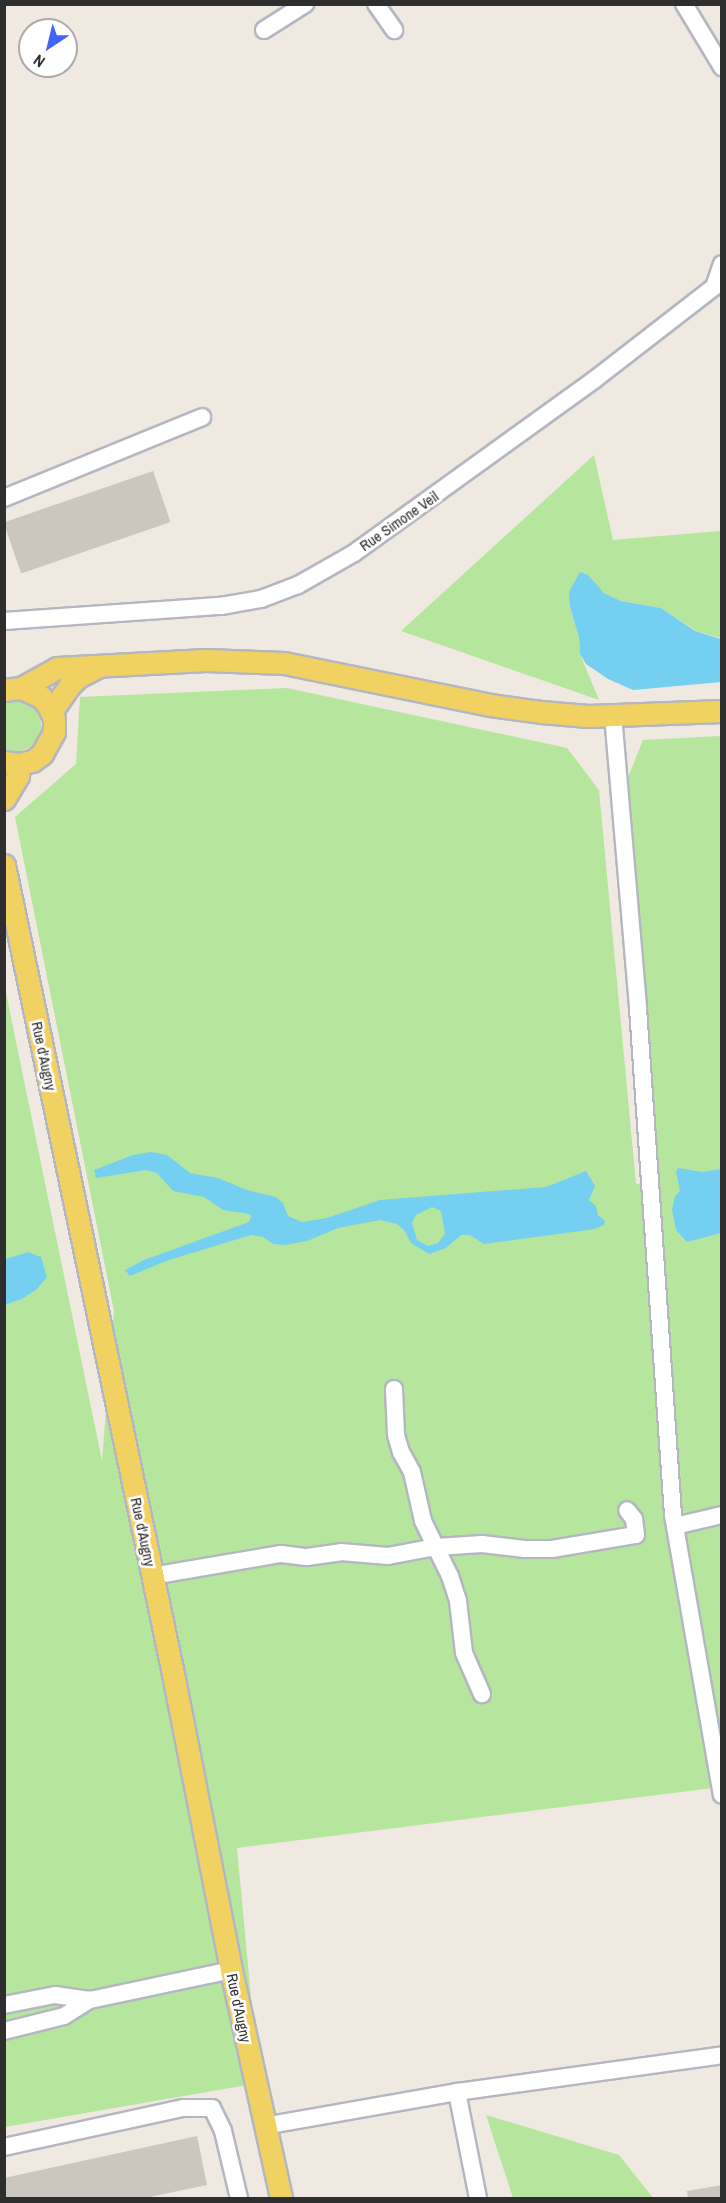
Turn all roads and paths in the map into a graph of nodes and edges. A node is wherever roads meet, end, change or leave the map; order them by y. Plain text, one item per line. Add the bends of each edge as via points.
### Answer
1 (305, 4) edge
2 (376, 4) edge
3 (684, 4) edge
4 (264, 30) dead end
5 (394, 30) dead end
6 (722, 67) edge
7 (722, 264) edge
8 (718, 288) edge
9 (202, 417) dead end
10 (4, 498) edge
11 (4, 621) edge
12 (99, 666) junction
13 (13, 689) edge
14 (722, 711) edge
15 (51, 712) junction
16 (614, 715) junction
17 (12, 763) edge
18 (4, 799) edge
19 (4, 866) edge
20 (394, 1389) dead end
21 (627, 1510) dead end
22 (722, 1515) edge
23 (675, 1526) junction
24 (436, 1547) junction
25 (152, 1576) junction
26 (482, 1694) dead end
27 (722, 1795) edge
28 (231, 1970) junction
29 (90, 2000) junction
30 (4, 2005) edge
31 (4, 2031) edge
32 (722, 2055) edge
33 (457, 2092) junction
34 (264, 2126) junction
35 (4, 2147) edge
36 (239, 2199) edge
37 (281, 2199) edge
38 (478, 2199) edge

1 - 4 street
2 - 5 street
3 - 6 street
7 - 8 street, Rue Simone Veil
8 - 11 street, Rue Simone Veil via 354,553 298,585 261,599 221,606
9 - 10 street
12 - 13 main road via 57,668
12 - 15 main road via 78,677
12 - 16 main road via 206,660 284,663 490,705
13 - 15 main road via 41,697
14 - 16 main road
15 - 17 main road via 54,732 50,744 42,754
16 - 23 street
17 - 18 main road via 18,776
19 - 25 main road, Rue d'Augny
20 - 24 street via 396,1435 412,1472 423,1521
21 - 24 street via 634,1519 636,1534 552,1549 482,1544
22 - 23 street
23 - 27 street
24 - 25 street via 388,1556 340,1552 307,1557 281,1554
24 - 26 street via 458,1601 464,1653
25 - 28 main road, Rue d'Augny
28 - 29 street
28 - 34 main road, Rue d'Augny
29 - 30 street via 55,1995
29 - 31 street via 64,2016
32 - 33 street
33 - 34 street
33 - 38 street
34 - 37 main road, Rue d'Augny
35 - 36 street via 183,2108 212,2108 224,2131

